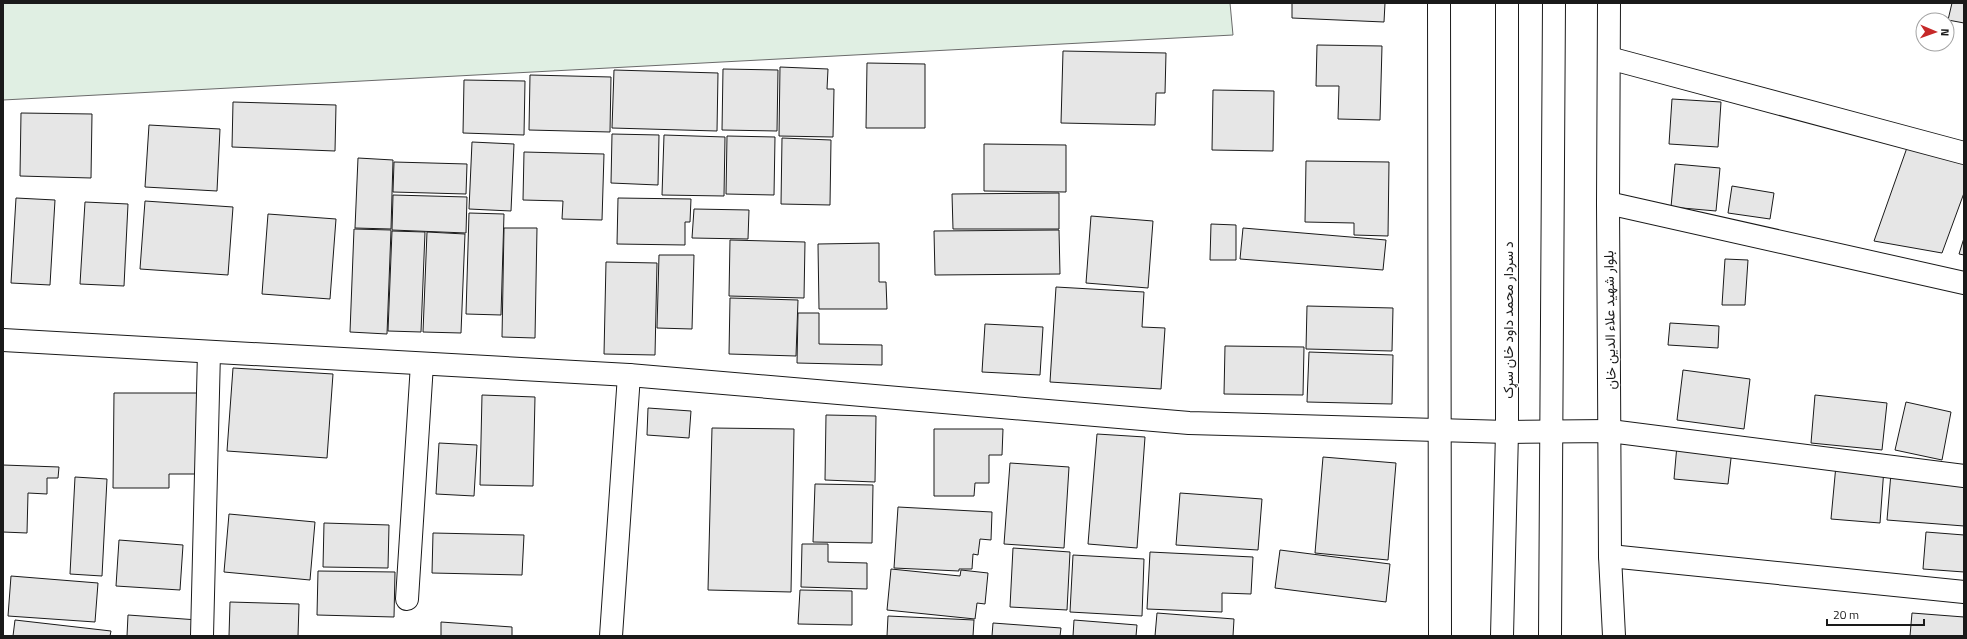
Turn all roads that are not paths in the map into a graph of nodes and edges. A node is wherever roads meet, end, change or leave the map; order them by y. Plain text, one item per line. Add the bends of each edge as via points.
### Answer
1 (1439, 3) edge
2 (1507, 3) edge
3 (1554, 3) edge
4 (1609, 3) edge
5 (1609, 58) junction
6 (1964, 153) edge
7 (1608, 203) junction
8 (1964, 283) edge
9 (3, 340) edge
10 (209, 352) junction
11 (422, 364) junction
12 (629, 375) junction
13 (1440, 430) junction
14 (1553, 431) junction
15 (1610, 431) junction
16 (1507, 432) junction
17 (1964, 476) edge
18 (1610, 556) junction
19 (1964, 592) edge
20 (407, 599) dead end
21 (202, 636) edge
22 (611, 636) edge
23 (1440, 636) edge
24 (1502, 636) edge
25 (1550, 636) edge
26 (1614, 636) edge

1 - 13 main road
2 - 16 main road, د سردار محمد داود خان سړک
3 - 14 main road
4 - 5 main road, بلوار شهید علاء الدین خان
5 - 6 main road
5 - 7 main road, بلوار شهید علاء الدین خان
7 - 8 main road
7 - 15 main road, بلوار شهید علاء الدین خان
9 - 10 main road
10 - 11 main road
10 - 21 main road
11 - 12 main road
11 - 20 main road
12 - 13 main road via 1189,423
12 - 22 main road
13 - 16 main road
13 - 23 main road
14 - 15 main road
14 - 16 main road
14 - 25 main road
15 - 17 main road
15 - 18 main road, بلوار شهید علاء الدین خان
16 - 24 main road, د سردار محمد داود خان سړک
18 - 19 main road
18 - 26 main road, بلوار شهید علاء الدین خان

